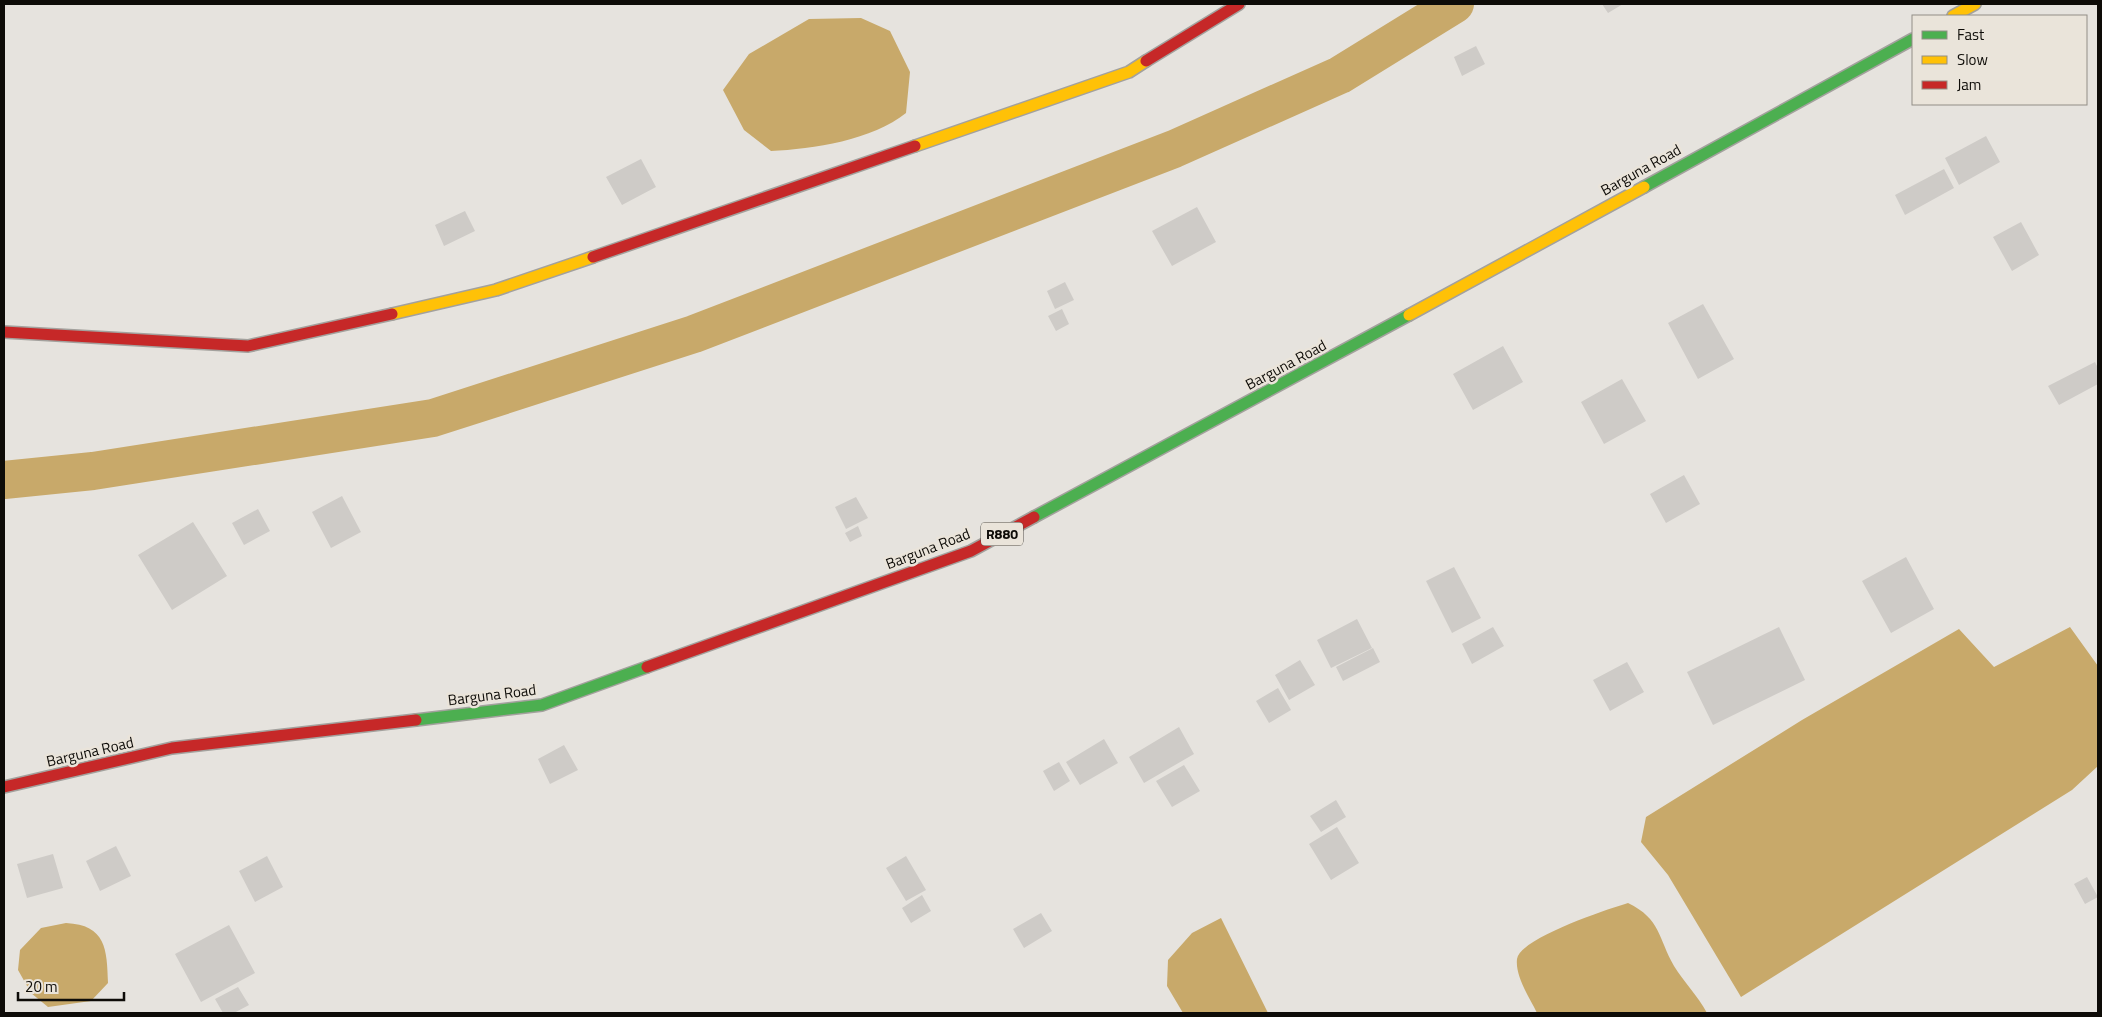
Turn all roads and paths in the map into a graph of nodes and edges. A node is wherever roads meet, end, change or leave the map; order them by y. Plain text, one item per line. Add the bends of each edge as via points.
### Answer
1 (1239, 4) edge
2 (1975, 4) edge
3 (1955, 15) edge
4 (1912, 40) edge
5 (4, 332) edge
6 (4, 787) edge

1 - 5 main road via 1129,72 496,290 248,346
2 - 3 main road
4 - 6 main road, Barguna Road / R880 via 971,551 542,705 172,748

